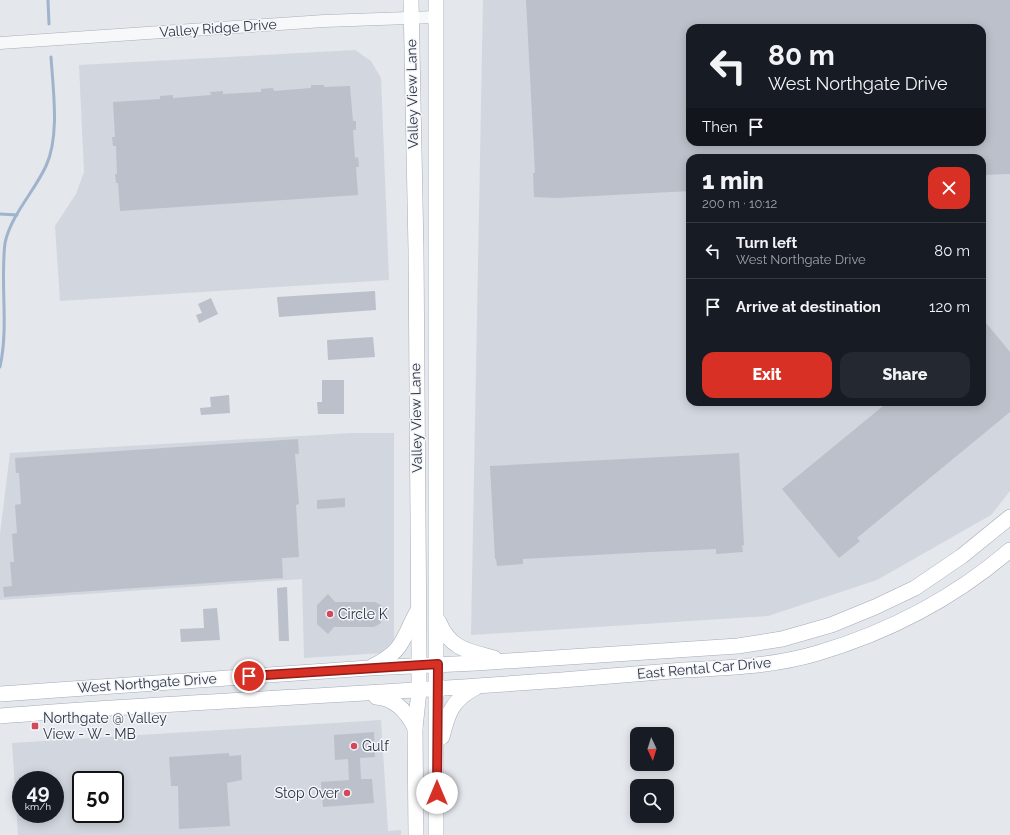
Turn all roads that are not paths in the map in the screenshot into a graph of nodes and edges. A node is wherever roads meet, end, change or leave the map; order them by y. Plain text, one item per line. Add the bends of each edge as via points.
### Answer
1 (411, 0) edge
2 (436, 0) edge
3 (411, 17) junction
4 (436, 17) junction
5 (0, 43) edge
6 (1010, 517) edge
7 (1010, 550) edge
8 (418, 610) junction
9 (437, 618) junction
10 (788, 637) junction
11 (792, 659) junction
12 (504, 661) junction
13 (438, 664) junction
14 (419, 665) junction
15 (369, 668) junction
16 (110, 686) junction
17 (480, 686) junction
18 (437, 690) junction
19 (419, 691) junction
20 (0, 694) edge
21 (335, 694) junction
22 (111, 708) junction
23 (0, 716) edge
24 (415, 728) junction
25 (437, 757) junction
26 (416, 835) edge
27 (436, 835) edge

1 - 3 main road, Valley View Lane
2 - 4 main road, Valley View Lane
3 - 4 street, Valley Ridge Drive
3 - 5 street, Valley Ridge Drive
3 - 8 main road, Valley View Lane via 416,250
4 - 9 main road, Valley View Lane
6 - 10 main road, East Rental Car Drive via 962,556 915,588 831,625
7 - 11 main road, East Rental Car Drive via 969,583 928,608 861,639
8 - 14 main road, Valley View Lane
8 - 15 main road via 397,650 388,659
9 - 12 main road via 447,638 459,648
9 - 13 main road, Valley View Lane
10 - 11 main road
10 - 12 main road, East Rental Car Drive via 738,646
11 - 17 main road, East Rental Car Drive via 747,667
12 - 13 main road, East Rental Car Drive
13 - 14 main road, West Northgate Drive
13 - 18 main road, Valley View Lane
14 - 15 main road, West Northgate Drive
14 - 19 main road, Valley View Lane
15 - 16 main road, West Northgate Drive
16 - 20 main road, West Northgate Drive
16 - 22 main road
17 - 18 main road, East Rental Car Drive
17 - 25 main road via 456,700 451,707
18 - 19 main road, East Rental Car Drive
18 - 25 main road, Valley View Lane
19 - 21 main road, West Northgate Drive
19 - 24 main road, Valley View Lane
21 - 22 main road, West Northgate Drive
21 - 24 main road via 381,697 393,702 409,716
22 - 23 main road, West Northgate Drive
24 - 26 main road, Valley View Lane
25 - 27 main road, Valley View Lane

